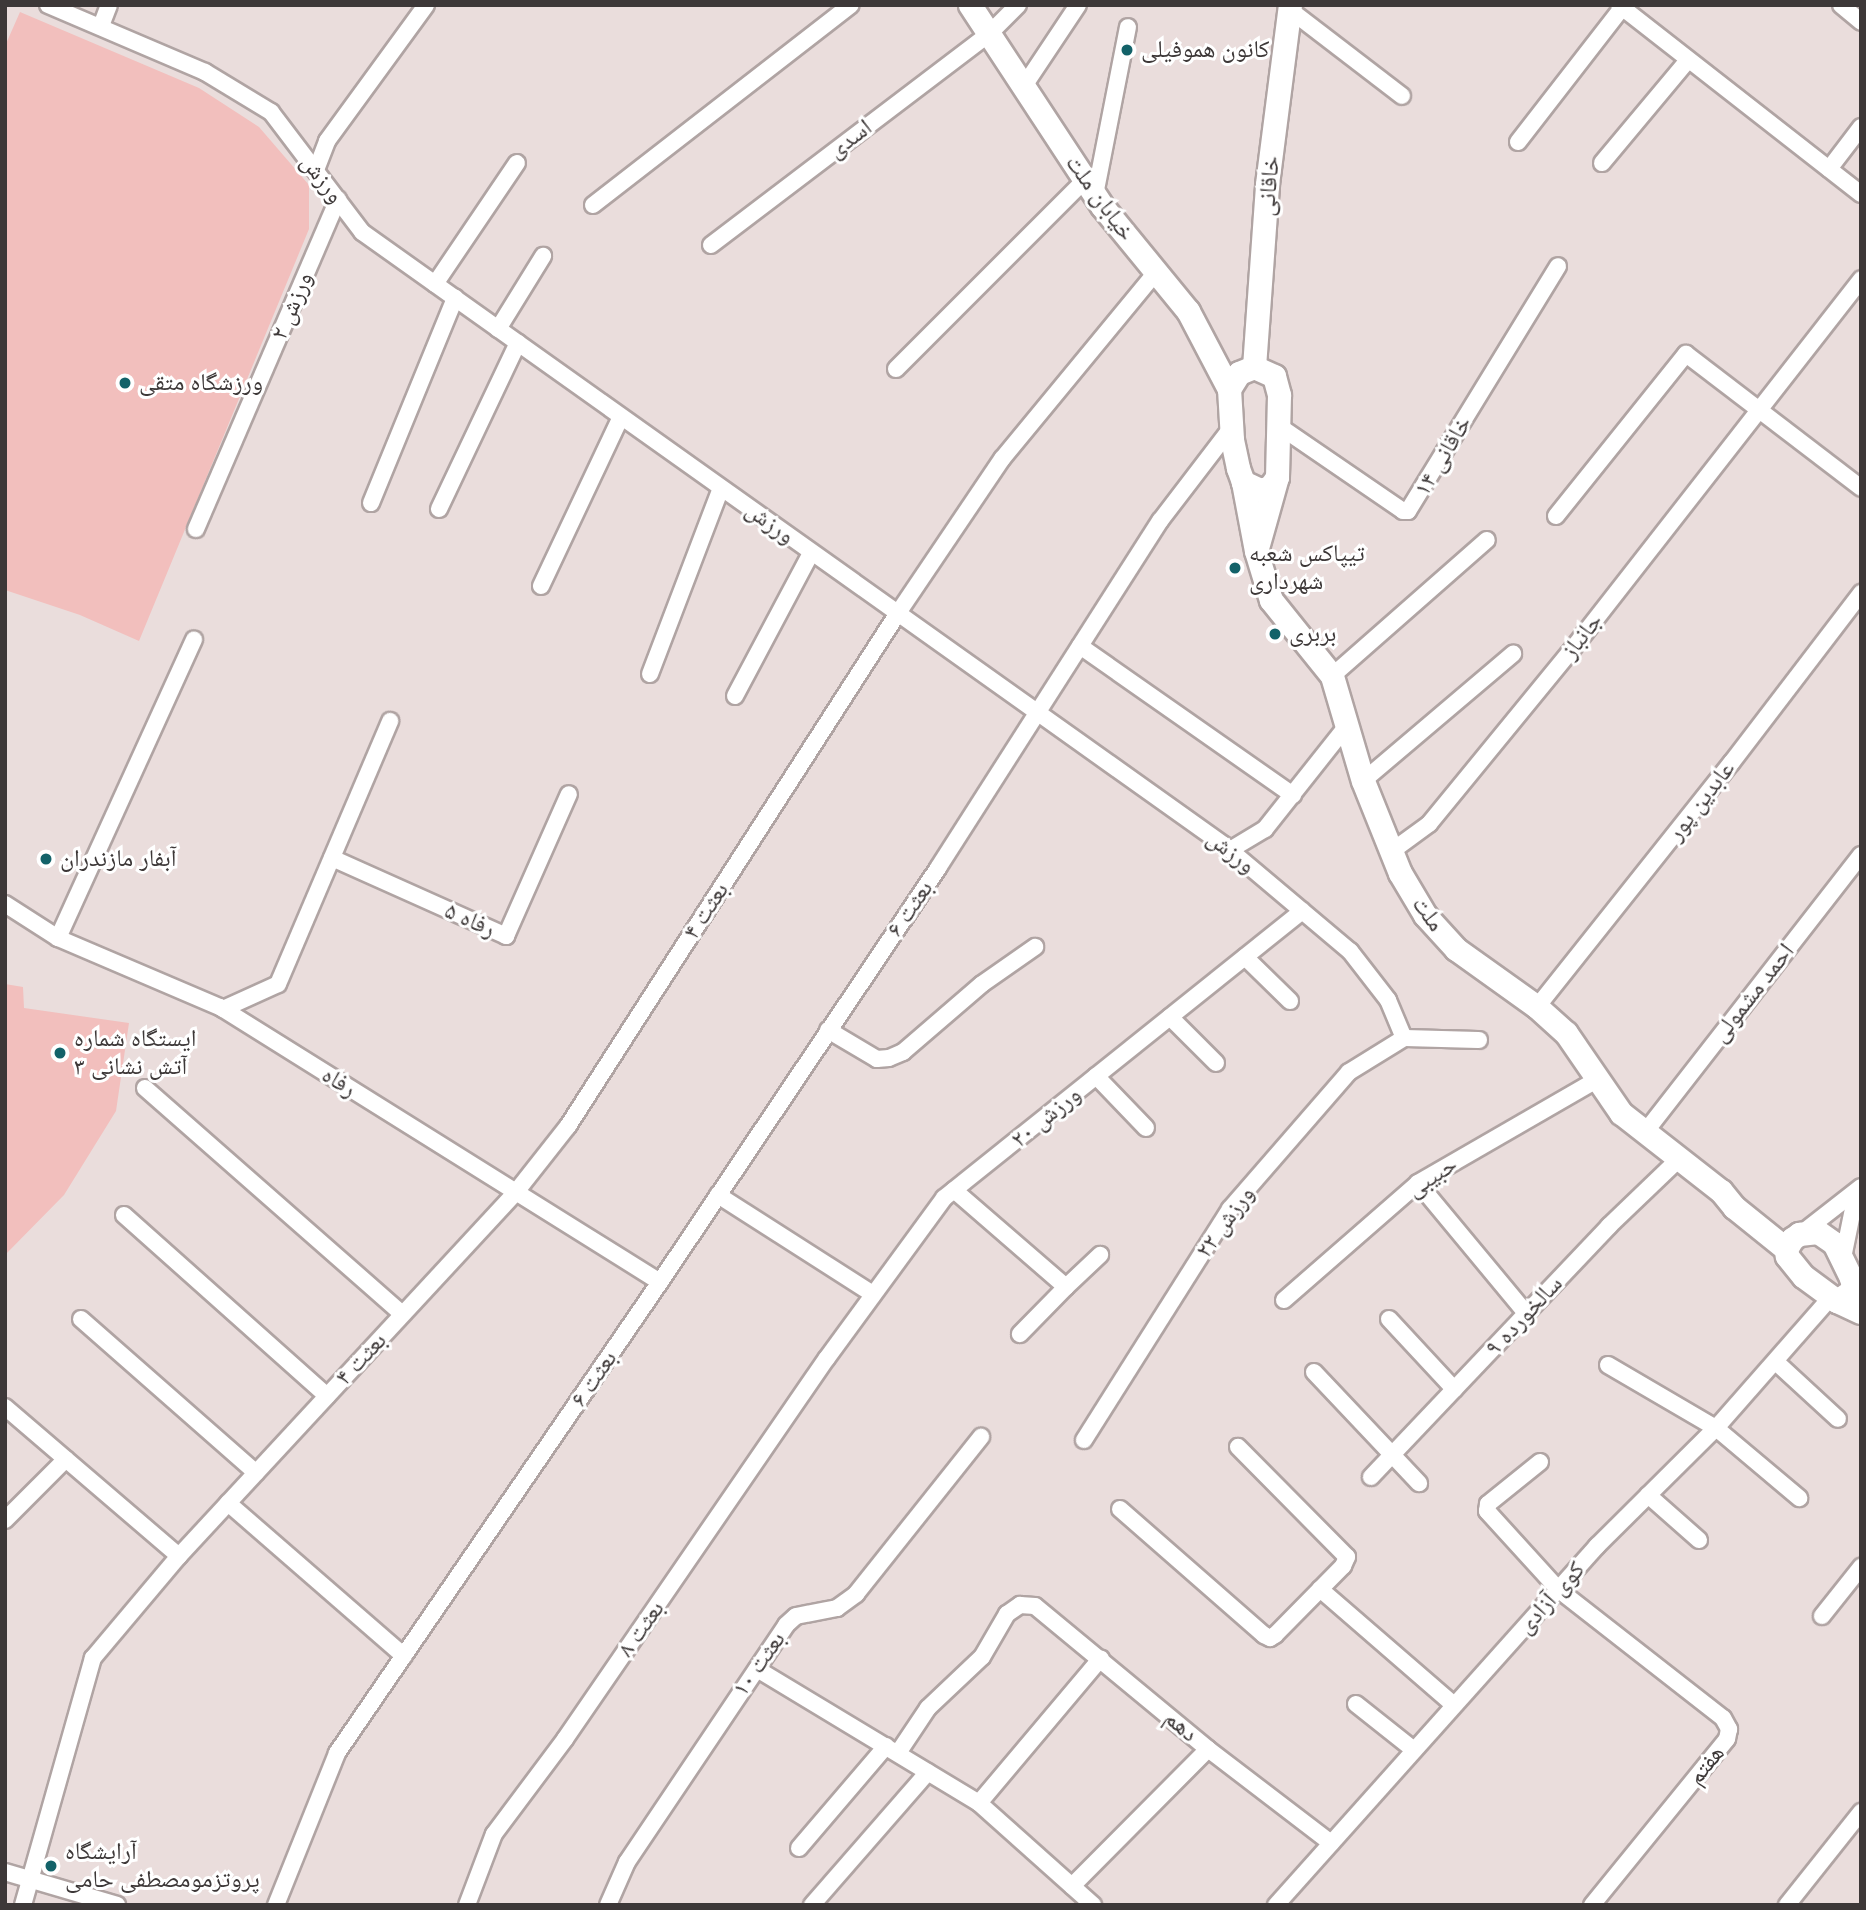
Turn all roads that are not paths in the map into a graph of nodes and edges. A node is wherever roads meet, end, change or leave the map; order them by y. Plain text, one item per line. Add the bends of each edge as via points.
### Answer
1 (48, 5) edge
2 (110, 5) edge
3 (426, 5) edge
4 (851, 5) edge
5 (970, 5) edge
6 (1018, 5) edge
7 (1078, 5) edge
8 (1841, 5) edge
9 (1620, 6) edge
10 (1290, 8) edge
11 (1861, 22) edge
12 (101, 26) junction
13 (1128, 27) dead end
14 (989, 34) junction
15 (1689, 60) junction
16 (1024, 86) junction
17 (1402, 96) dead end
18 (1861, 127) edge
19 (1518, 142) dead end
20 (517, 163) dead end
21 (1602, 163) dead end
22 (1829, 169) junction
23 (316, 170) junction
24 (1090, 188) junction
25 (1861, 194) edge
26 (338, 199) junction
27 (593, 205) dead end
28 (710, 245) dead end
29 (544, 256) dead end
30 (1558, 266) dead end
31 (1156, 272) junction
32 (1861, 279) edge
33 (435, 284) junction
34 (455, 298) junction
35 (498, 329) junction
36 (518, 343) junction
37 (1254, 367) junction
38 (896, 369) dead end
39 (1229, 389) junction
40 (1760, 409) junction
41 (621, 417) junction
42 (1279, 426) junction
43 (1231, 428) junction
44 (1278, 477) junction
45 (1243, 482) junction
46 (721, 488) junction
47 (1861, 488) edge
48 (371, 503) dead end
49 (439, 509) dead end
50 (1556, 516) dead end
51 (196, 529) dead end
52 (1488, 540) dead end
53 (1256, 551) junction
54 (811, 553) junction
55 (541, 586) dead end
56 (1861, 593) edge
57 (898, 614) junction
58 (194, 640) dead end
59 (1080, 646) junction
60 (1513, 654) dead end
61 (650, 674) dead end
62 (1332, 676) junction
63 (735, 696) dead end
64 (1037, 713) junction
65 (390, 721) dead end
66 (1345, 728) junction
67 (1363, 780) junction
68 (569, 794) dead end
69 (1293, 795) junction
70 (1230, 850) junction
71 (1392, 851) junction
72 (1861, 855) edge
73 (332, 858) junction
74 (5, 904) edge
75 (1302, 911) junction
76 (58, 938) junction
77 (1035, 947) dead end
78 (1245, 957) junction
79 (1290, 1002) dead end
80 (1537, 1007) junction
81 (223, 1009) junction
82 (1170, 1017) junction
83 (828, 1031) junction
84 (1404, 1038) junction
85 (1479, 1040) dead end
86 (1216, 1063) dead end
87 (1096, 1076) junction
88 (1598, 1079) junction
89 (145, 1088) dead end
90 (1146, 1128) dead end
91 (1646, 1131) junction
92 (1680, 1158) junction
93 (1418, 1182) junction
94 (954, 1191) junction
95 (1858, 1191) edge
96 (516, 1192) junction
97 (718, 1195) junction
98 (124, 1216) dead end
99 (1795, 1239) junction
100 (1100, 1255) dead end
101 (1845, 1262) junction
102 (660, 1282) junction
103 (1861, 1286) edge
104 (1066, 1287) junction
105 (873, 1294) junction
106 (1834, 1299) junction
107 (1284, 1300) dead end
108 (1861, 1312) edge
109 (1526, 1313) junction
110 (402, 1314) junction
111 (80, 1319) dead end
112 (1389, 1320) dead end
113 (1020, 1334) dead end
114 (827, 1358) joint
115 (1776, 1362) junction
116 (1608, 1364) dead end
117 (1314, 1372) dead end
118 (1454, 1389) junction
119 (327, 1396) junction
120 (5, 1407) edge
121 (1838, 1419) dead end
122 (1716, 1428) junction
123 (981, 1437) dead end
124 (1084, 1440) dead end
125 (1238, 1447) dead end
126 (1393, 1454) junction
127 (66, 1459) junction
128 (1540, 1462) dead end
129 (256, 1473) junction
130 (1371, 1477) dead end
131 (1419, 1483) dead end
132 (1648, 1495) junction
133 (1799, 1498) dead end
134 (228, 1503) junction
135 (1120, 1508) dead end
136 (5, 1520) edge
137 (1699, 1540) dead end
138 (179, 1556) junction
139 (1861, 1567) edge
140 (1320, 1589) junction
141 (1559, 1590) junction
142 (1822, 1616) dead end
143 (404, 1656) junction
144 (1101, 1658) junction
145 (757, 1669) junction
146 (1356, 1704) dead end
147 (1454, 1705) junction
148 (892, 1749) junction
149 (1208, 1749) junction
150 (1414, 1750) junction
151 (928, 1772) junction
152 (979, 1803) junction
153 (1861, 1812) edge
154 (1331, 1843) junction
155 (799, 1848) dead end
156 (5, 1872) edge
157 (30, 1879) junction
158 (1072, 1886) junction
159 (23, 1905) edge
160 (117, 1905) edge
161 (276, 1905) edge
162 (467, 1905) edge
163 (608, 1905) edge
164 (812, 1905) edge
165 (1094, 1905) edge
166 (1276, 1905) edge
167 (1592, 1905) edge
168 (1787, 1905) edge

1 - 12 street, ورزش
2 - 12 street
3 - 23 street via 327,141
4 - 27 street
5 - 14 main road, خیابان ملت
6 - 14 street, اسدی
7 - 16 street
8 - 11 street
9 - 15 street
9 - 19 street
10 - 17 street
10 - 37 main road, خاقانی via 1267,184
12 - 23 street, ورزش via 205,72 271,112
13 - 24 street
14 - 16 main road, خیابان ملت
14 - 28 street, اسدی
15 - 21 street
15 - 22 street
16 - 24 main road, خیابان ملت
18 - 22 street
20 - 33 street
22 - 25 street
23 - 26 street, ورزش
24 - 31 main road, خیابان ملت
24 - 38 street
26 - 33 street, ورزش via 362,232
26 - 51 street, ورزش ۲
29 - 35 street
30 - 42 street, خاقانی ۱۴ via 1408,511
31 - 39 main road, خیابان ملت via 1188,311
31 - 57 street, بعثت ۴ via 1002,459
32 - 40 street, جانباز
33 - 34 street, ورزش
34 - 35 street, ورزش
34 - 48 street
35 - 36 street, ورزش
36 - 41 street, ورزش
36 - 49 street
37 - 39 main road via 1239,373
37 - 42 main road via 1274,376
39 - 43 main road, ملت
40 - 47 street
40 - 50 street via 1686,354
40 - 71 street, جانباز via 1429,824
41 - 46 street, ورزش
41 - 55 street
42 - 44 main road
43 - 45 main road, ملت
43 - 59 street, بعثت ۶ via 1160,521
44 - 45 main road via 1260,490
44 - 53 main road
45 - 53 main road, ملت
46 - 54 street, ورزش
46 - 61 street
52 - 62 street
53 - 62 main road, ملت via 1271,600
54 - 57 street, ورزش
54 - 63 street
56 - 80 street, عابدین پور
57 - 64 street, ورزش
57 - 96 street, بعثت ۴ via 568,1126
58 - 76 street
59 - 64 street, بعثت ۶
59 - 69 street
60 - 67 street
62 - 66 main road, ملت
64 - 70 street, ورزش
64 - 83 street, بعثت ۶
65 - 73 street
66 - 67 main road, ملت
66 - 69 street
67 - 71 main road, ملت
68 - 73 street, رفاه ۵ via 506,936
69 - 70 street via 1265,829
70 - 75 street, ورزش
71 - 80 main road, ملت via 1425,915 1456,949
72 - 91 street, احمد مشمولی
73 - 81 street via 278,984
74 - 76 street, رفاه
75 - 78 street, ورزش ۲۰
75 - 84 street, ورزش via 1350,951 1388,1000
76 - 81 street, رفاه
77 - 83 street via 982,984 903,1052 889,1058 877,1059
78 - 79 street
78 - 82 street, ورزش ۲۰
80 - 88 main road, ملت via 1566,1033
81 - 96 street, رفاه
82 - 86 street
82 - 87 street, ورزش ۲۰
83 - 97 street, بعثت ۶
84 - 85 street
84 - 124 street, ورزش ۲۲ via 1349,1072 1230,1209
87 - 90 street
87 - 94 street, ورزش ۲۰
88 - 91 main road, ملت via 1621,1113
88 - 93 street, حبیبی
89 - 110 street
91 - 92 main road, ملت
92 - 99 main road, ملت
92 - 109 street, سالخورده ۹
93 - 107 street, حبیبی
93 - 109 street
94 - 104 street
94 - 105 street, ورزش ۲۰ via 944,1198
95 - 99 street
95 - 101 street
96 - 102 street, رفاه
96 - 110 street, بعثت ۴
97 - 102 street, بعثت ۶
97 - 105 street
98 - 119 street
99 - 101 main road via 1824,1233
99 - 106 main road via 1790,1262
100 - 104 street
101 - 103 main road
101 - 106 main road via 1853,1286 1846,1298
102 - 143 street, بعثت ۶
104 - 113 street
105 - 114 street, ورزش ۲۰
106 - 108 main road
106 - 115 street, کوی آزادی
109 - 118 street, سالخورده ۹
110 - 119 street, بعثت ۴
111 - 129 street
112 - 118 street
114 - 162 street, بعثت ٨ via 565,1739 494,1834
115 - 121 street
115 - 122 street, کوی آزادی
116 - 122 street
117 - 126 street
118 - 126 street, سالخورده ۹
119 - 129 street, بعثت ۴
120 - 127 street
122 - 132 street, کوی آزادی
122 - 133 street
123 - 145 street, بعثت ۱۰ via 856,1594 836,1608 796,1616
125 - 140 street via 1347,1557
126 - 130 street, سالخورده ۹
126 - 131 street
127 - 136 street
127 - 138 street
128 - 141 street via 1488,1504 1487,1511
129 - 134 street, بعثت ۴
132 - 137 street
132 - 141 street, کوی آزادی
134 - 138 street, بعثت ۴
134 - 143 street
135 - 140 street via 1270,1638
138 - 157 street, بعثت ۴ via 93,1658
139 - 142 street
140 - 147 street
141 - 147 street, کوی آزادی
141 - 167 street, هفتم via 1723,1718 1729,1728 1727,1739
143 - 161 street, بعثت ۶ via 337,1753
144 - 148 street, دهم via 1035,1606 1020,1605 1007,1614 982,1657
144 - 149 street, دهم
144 - 152 street
145 - 148 street
145 - 163 street, بعثت ۱۰ via 626,1862
146 - 150 street
147 - 150 street, کوی آزادی
148 - 151 street
148 - 155 street
149 - 154 street, دهم
149 - 158 street
150 - 154 street, کوی آزادی
151 - 152 street
151 - 164 street
152 - 158 street
153 - 168 street
154 - 166 street, کوی آزادی
156 - 157 street
157 - 159 street, بعثت ۴
157 - 160 street
158 - 165 street

